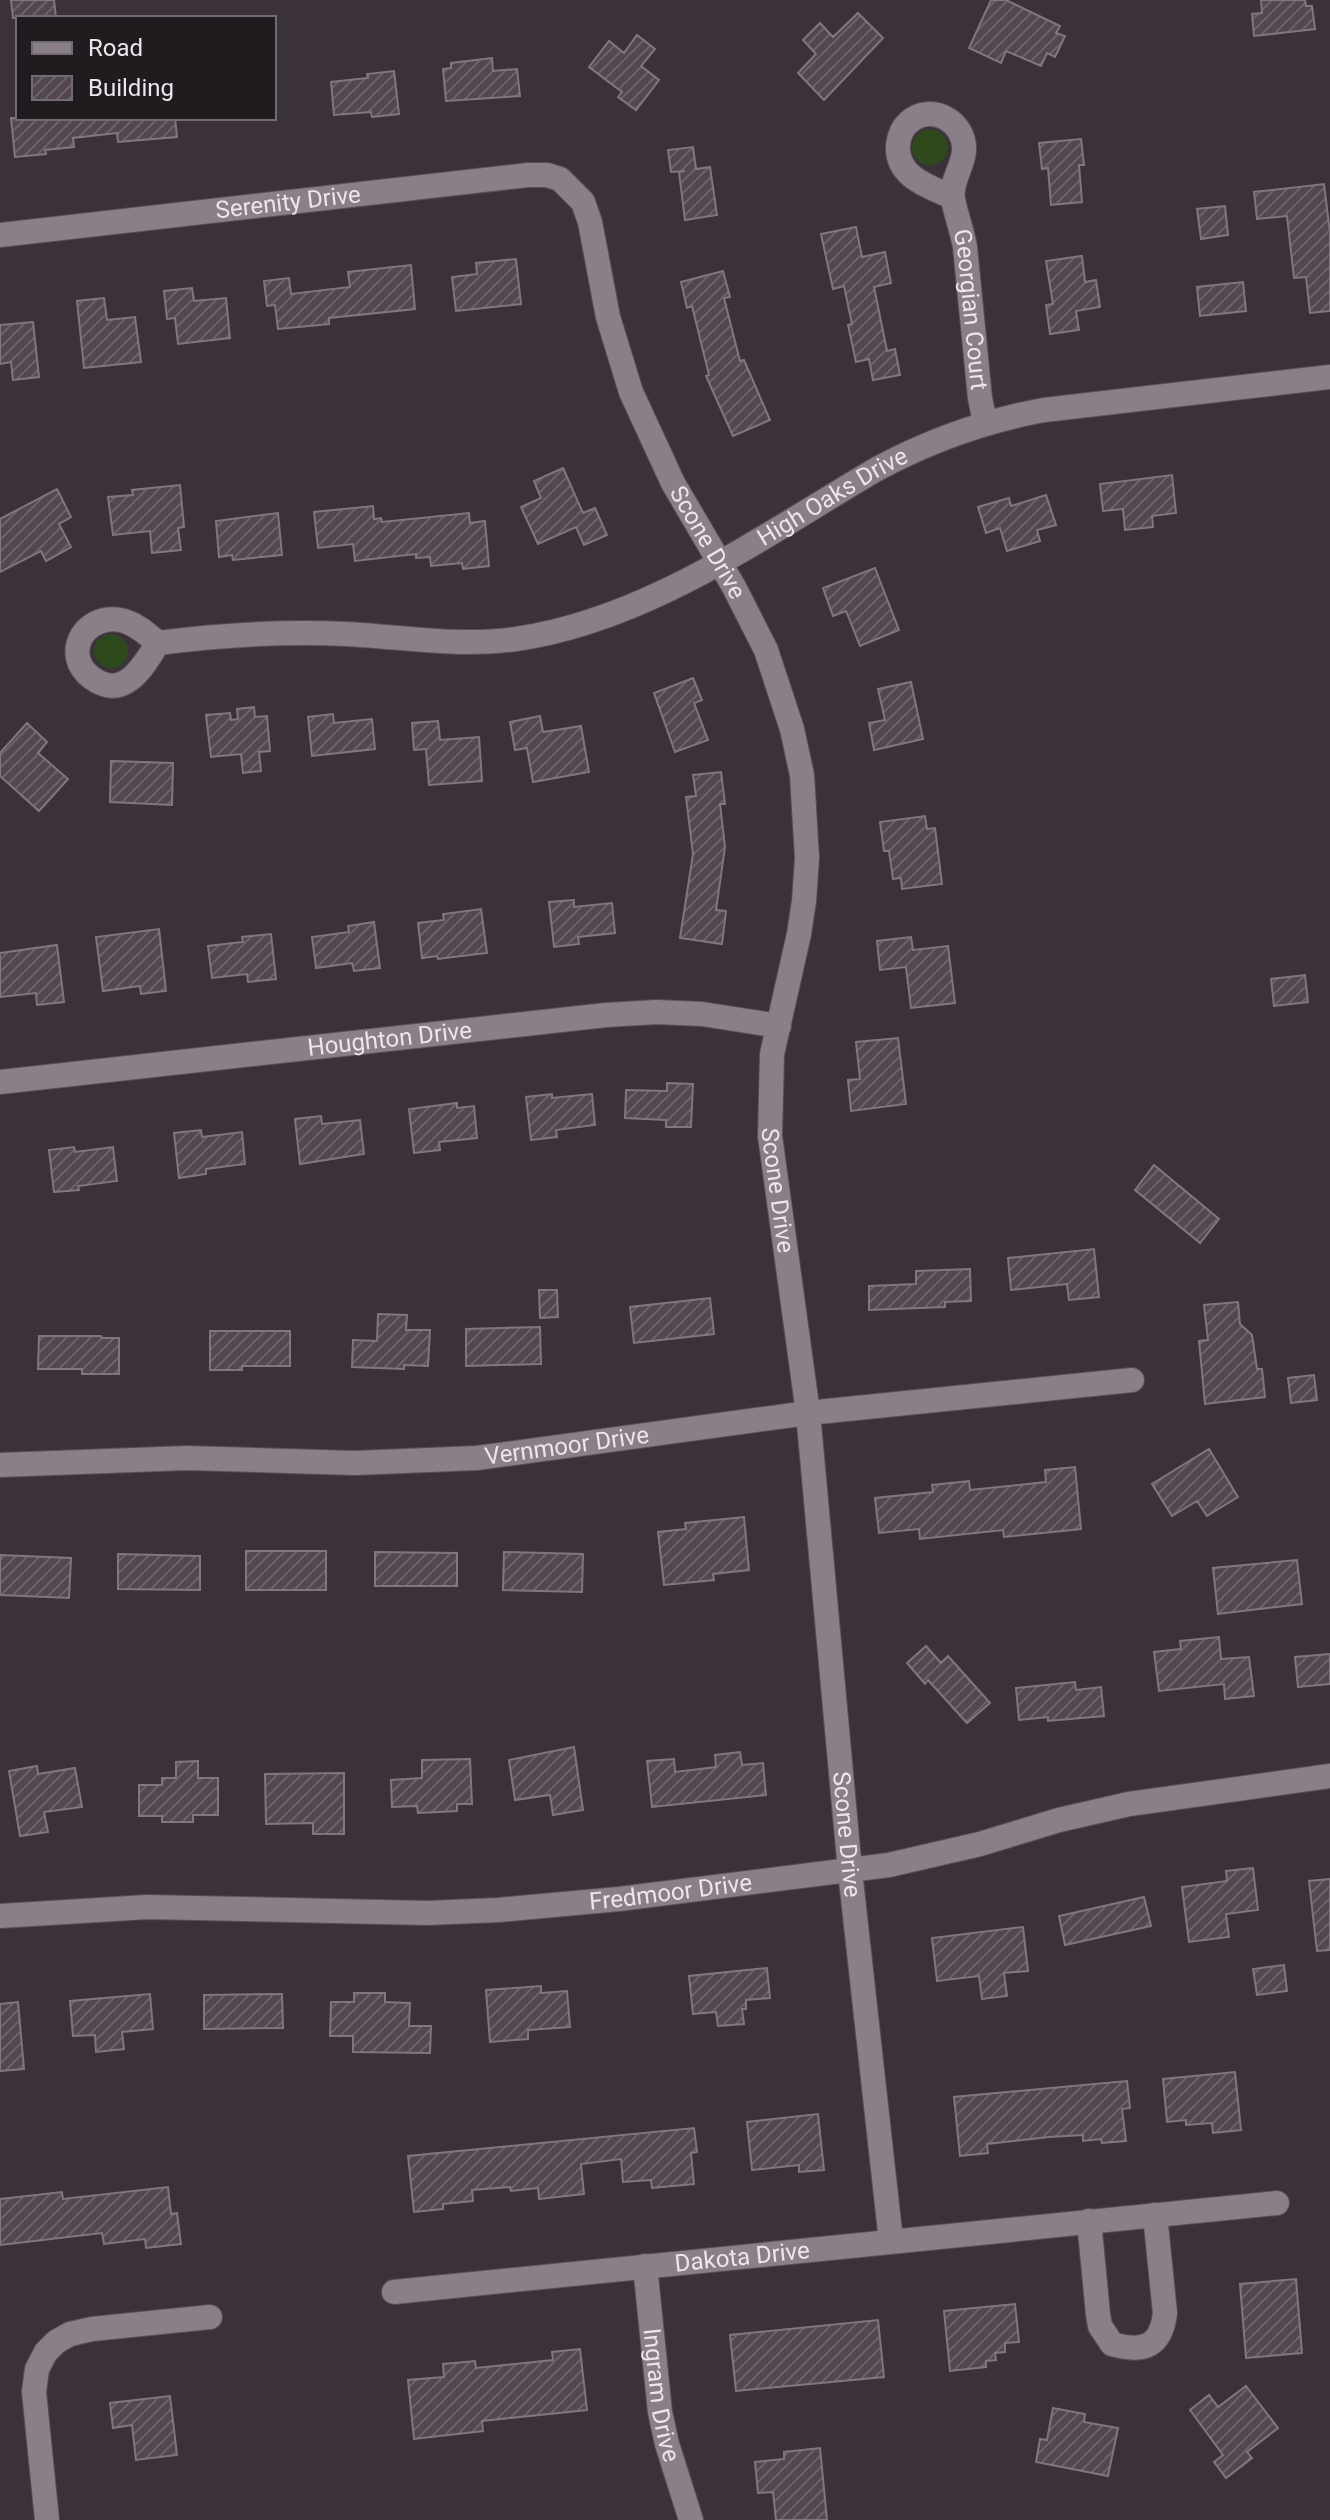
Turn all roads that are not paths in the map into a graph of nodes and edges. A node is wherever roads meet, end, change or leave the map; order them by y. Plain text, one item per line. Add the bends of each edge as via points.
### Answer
1 (571, 188) joint
2 (952, 197) dead end
3 (0, 235) edge
4 (1330, 377) edge
5 (985, 423) junction
6 (719, 562) junction
7 (158, 643) dead end
8 (779, 1026) junction
9 (0, 1082) edge
10 (1132, 1380) dead end
11 (808, 1413) junction
12 (0, 1465) edge
13 (1330, 1776) edge
14 (850, 1871) junction
15 (0, 1916) edge
16 (1277, 2203) dead end
17 (1155, 2215) junction
18 (1089, 2221) junction
19 (891, 2241) junction
20 (645, 2266) junction
21 (394, 2292) dead end
22 (210, 2317) dead end
23 (47, 2520) edge
24 (691, 2520) edge

1 - 3 street, Serenity Drive via 547,175 528,175
1 - 6 street, Scone Drive via 590,222 608,317 631,392 673,483
2 - 5 street, Georgian Court via 962,227
4 - 5 street, High Oaks Drive via 1080,405
5 - 6 street, High Oaks Drive via 905,454
6 - 7 street, High Oaks Drive via 615,614 514,639 449,642 284,632
6 - 8 street, Scone Drive via 766,650 802,775 804,901
8 - 9 street, Houghton Drive via 702,1014 606,1015
8 - 11 street, Scone Drive via 772,1054 770,1136
10 - 11 street, Vernmoor Drive
11 - 12 street, Vernmoor Drive via 477,1458 355,1463 187,1458
11 - 14 street, Scone Drive
13 - 14 street, Fredmoor Drive via 1129,1804 933,1856
14 - 15 street, Fredmoor Drive via 484,1911 147,1907
14 - 19 street, Scone Drive
16 - 17 street, Dakota Drive
17 - 18 street, Dakota Drive
17 - 18 street via 1163,2329 1149,2346 1138,2348 1112,2344 1100,2326
18 - 19 street, Dakota Drive
19 - 20 street, Dakota Drive
20 - 21 street, Dakota Drive
20 - 24 street, Ingram Drive via 660,2412
22 - 23 street via 92,2329 70,2334 46,2352 34,2392

